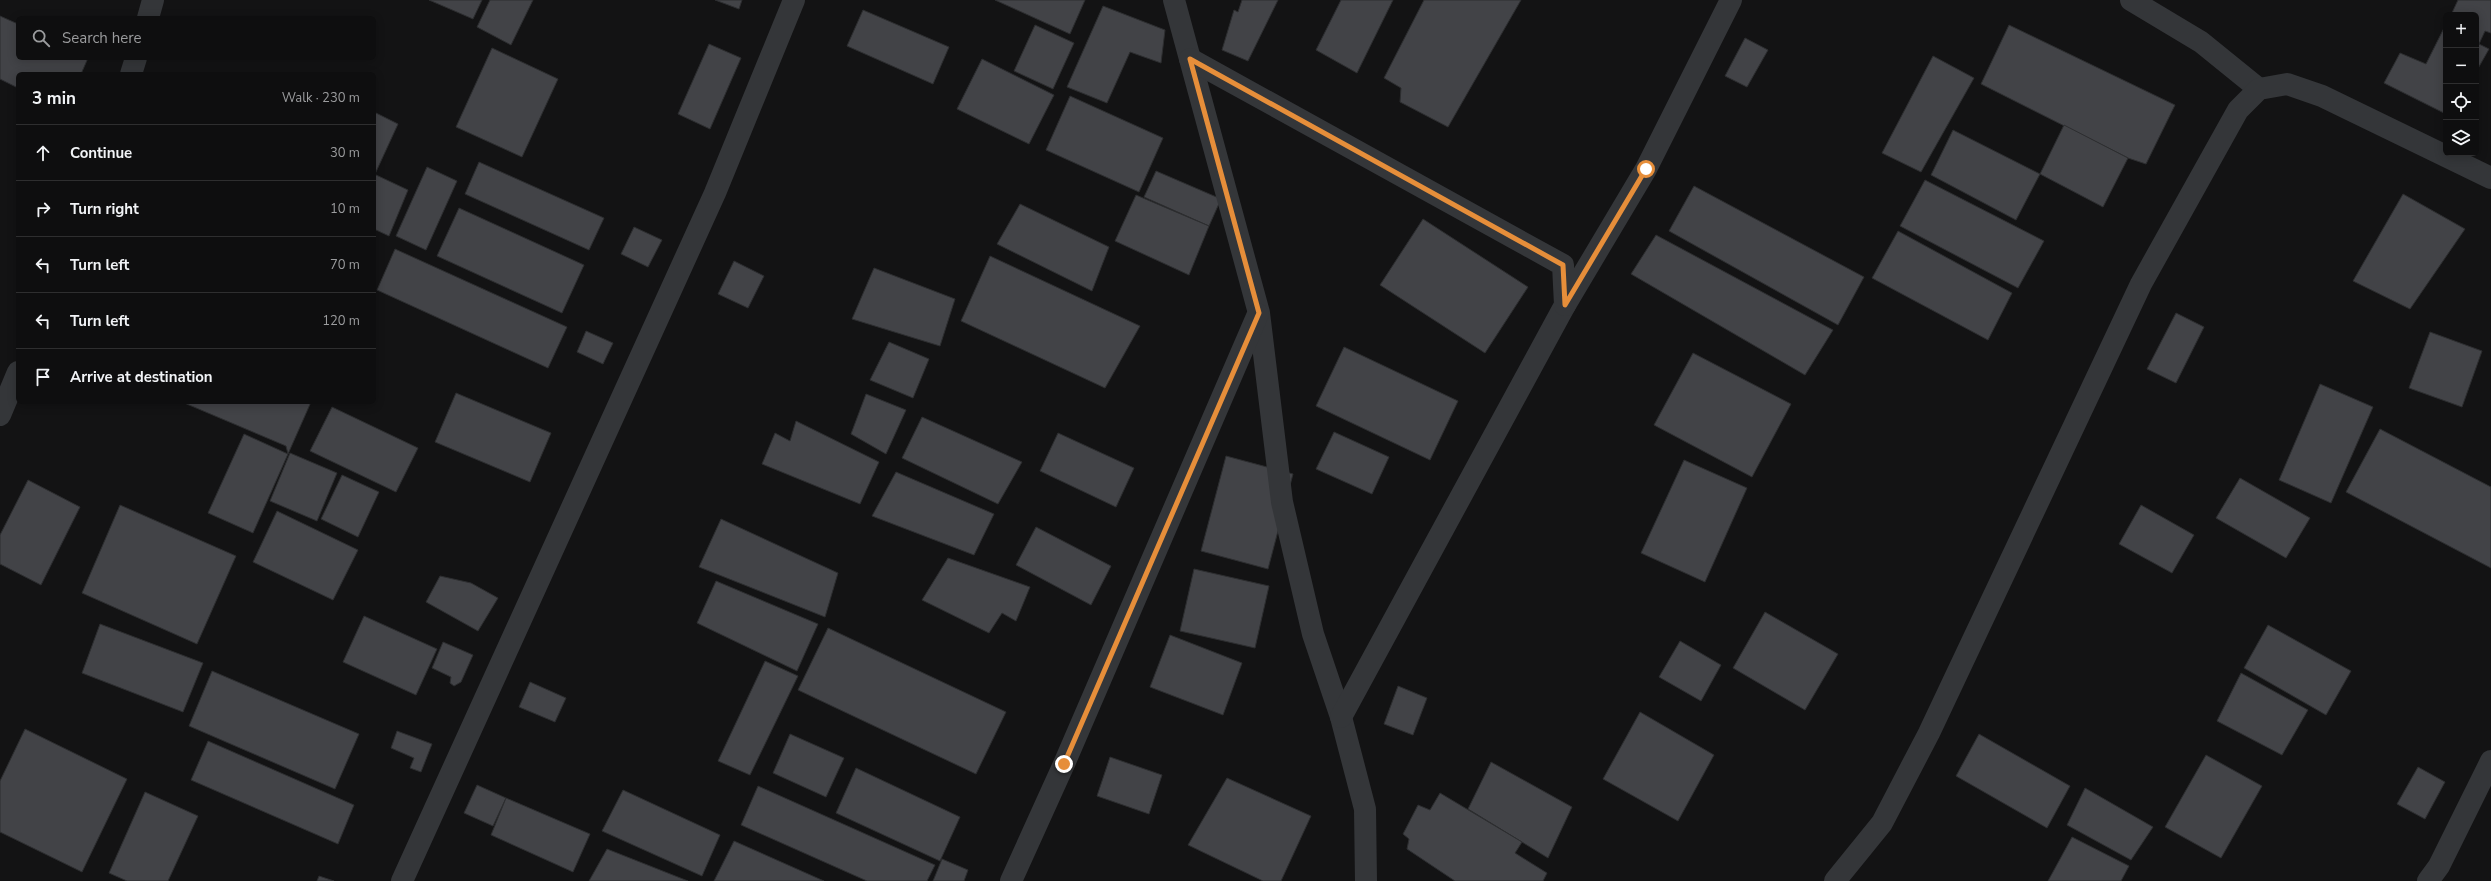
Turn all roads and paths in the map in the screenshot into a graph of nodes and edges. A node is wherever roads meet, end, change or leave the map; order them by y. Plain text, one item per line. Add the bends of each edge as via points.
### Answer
1 (153, 0) edge
2 (794, 0) edge
3 (1174, 0) edge
4 (1731, 0) edge
5 (2132, 0) edge
6 (149, 16) edge
7 (1190, 59) junction
8 (135, 60) edge
9 (132, 72) edge
10 (2260, 89) junction
11 (2491, 178) edge
12 (1565, 305) junction
13 (1259, 313) junction
14 (16, 377) edge
15 (0, 415) edge
16 (1341, 717) junction
17 (2491, 761) edge
18 (402, 881) edge
19 (1011, 881) edge
20 (1366, 881) edge
21 (1836, 881) edge
22 (2428, 881) edge

1 - 6 street
2 - 18 street via 715,194
3 - 7 street
4 - 12 street via 1646,169
5 - 10 street via 2201,42
7 - 12 street via 1563,265
7 - 13 street
8 - 9 street
10 - 11 street via 2287,84 2322,96
10 - 21 street via 2238,110 2141,284 1928,733 1882,823
12 - 16 street
13 - 16 street via 1282,502 1313,634
13 - 19 street
14 - 15 street
16 - 20 street via 1365,808
17 - 22 street via 2439,866

